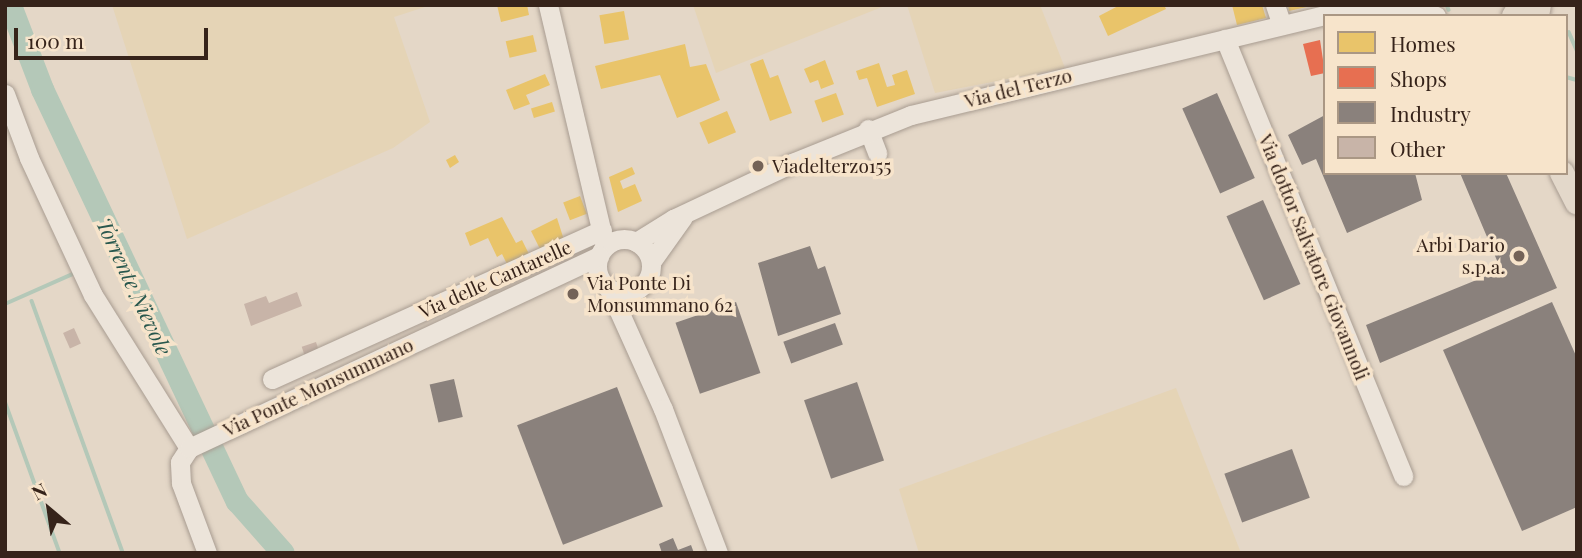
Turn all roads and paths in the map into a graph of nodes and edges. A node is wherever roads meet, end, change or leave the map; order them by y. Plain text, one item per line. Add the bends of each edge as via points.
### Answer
1 (548, 5) edge
2 (1275, 5) edge
3 (1363, 6) edge
4 (1397, 6) edge
5 (1331, 14) edge
6 (1428, 14) edge
7 (1323, 16) edge
8 (1282, 26) junction
9 (1225, 39) junction
10 (5, 94) edge
11 (867, 130) junction
12 (877, 153) dead end
13 (1563, 175) edge
14 (1577, 202) edge
15 (687, 212) junction
16 (613, 243) junction
17 (651, 262) junction
18 (532, 263) junction
19 (545, 280) junction
20 (605, 284) junction
21 (640, 288) junction
22 (631, 334) junction
23 (272, 379) dead end
24 (194, 446) junction
25 (1403, 475) dead end
26 (207, 553) edge
27 (718, 553) edge

1 - 16 street via 579,151
2 - 8 street
3 - 4 street, Via del Terzo
3 - 5 street, Via del Terzo
4 - 6 street
7 - 8 street, Via del Terzo
8 - 9 street, Via del Terzo
9 - 11 street, Via del Terzo via 1010,89
9 - 25 street, Via dottor Salvatore Giovannoli
10 - 24 street via 29,158 93,295
11 - 12 street
11 - 15 street, Via del Terzo
13 - 14 main road
15 - 16 street, Via del Terzo
15 - 17 street
16 - 17 street
16 - 18 street, Via delle Cantarelle
16 - 19 street, Via Ponte Monsummano
16 - 20 street
17 - 21 street
18 - 19 street
18 - 23 street, Via delle Cantarelle
19 - 20 street
19 - 24 street, Via Ponte Monsummano
20 - 21 street via 628,293
20 - 22 street
21 - 22 street
22 - 27 street
24 - 26 street via 180,462 181,483

